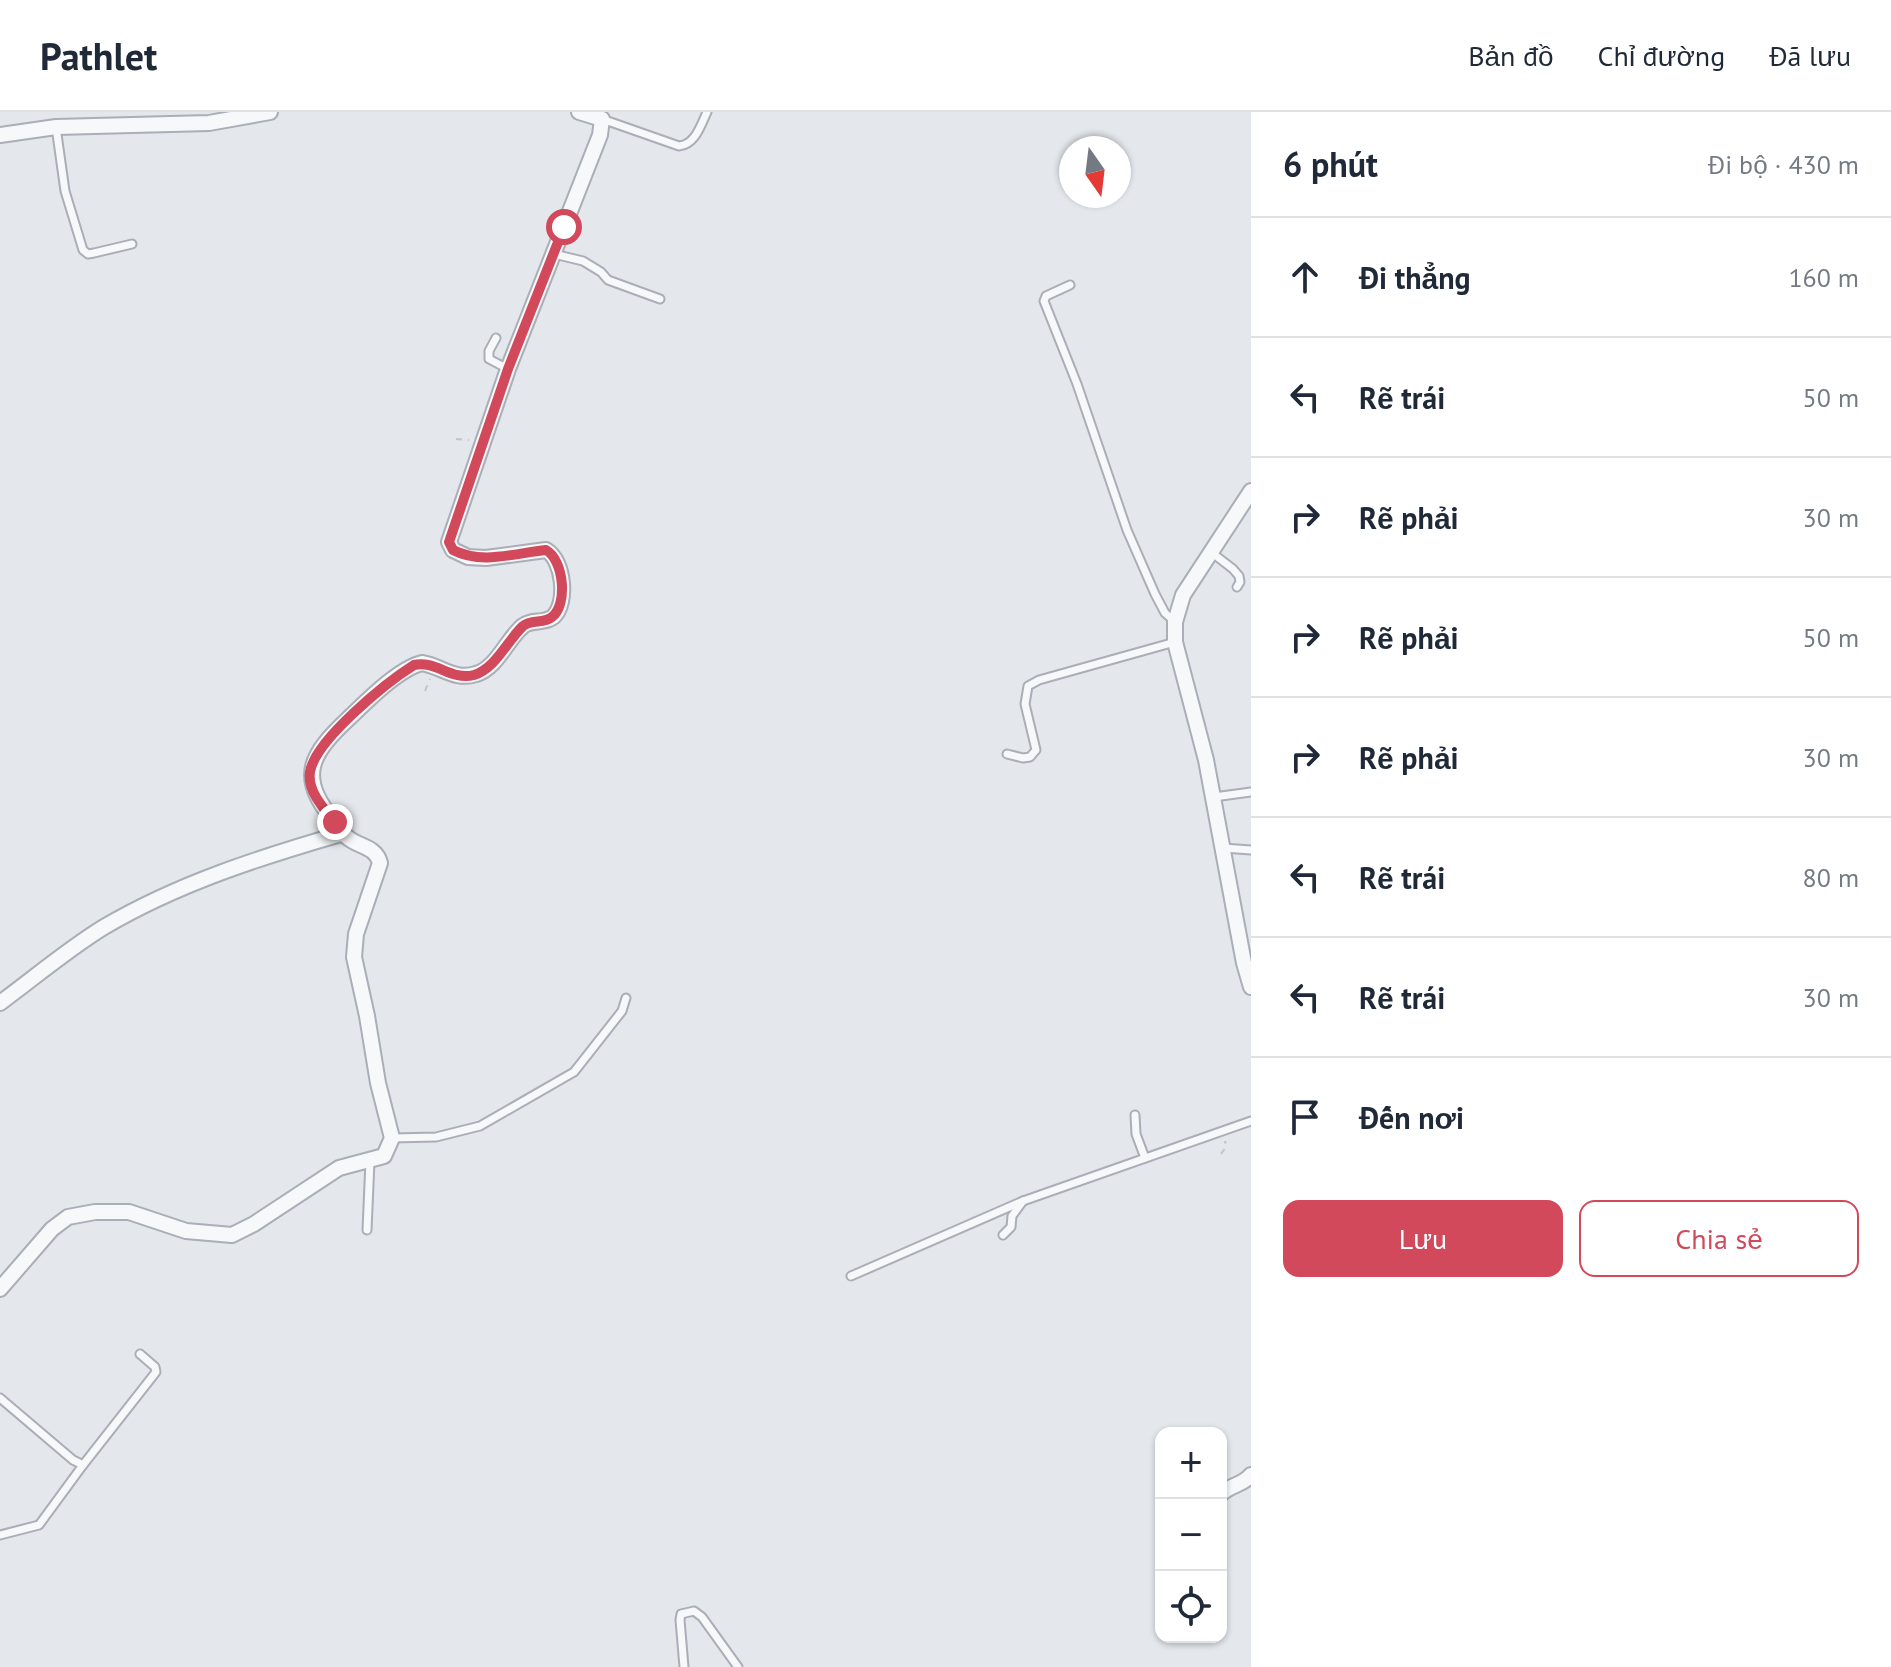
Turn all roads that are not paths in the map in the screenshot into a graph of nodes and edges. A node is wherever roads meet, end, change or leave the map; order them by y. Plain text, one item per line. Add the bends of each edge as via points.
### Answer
1 (270, 112) edge
2 (579, 112) edge
3 (707, 112) edge
4 (602, 119) junction
5 (56, 127) junction
6 (0, 135) edge
7 (132, 244) dead end
8 (554, 254) junction
9 (1070, 285) dead end
10 (660, 299) dead end
11 (496, 338) dead end
12 (508, 369) junction
13 (1251, 491) edge
14 (1211, 552) junction
15 (1237, 587) dead end
16 (1175, 622) junction
17 (1175, 642) junction
18 (1007, 754) dead end
19 (1251, 792) edge
20 (1213, 797) junction
21 (344, 833) junction
22 (1223, 848) junction
23 (1251, 850) edge
24 (1251, 987) edge
25 (626, 998) dead end
26 (0, 1003) edge
27 (1135, 1115) dead end
28 (1251, 1121) edge
29 (392, 1138) junction
30 (1145, 1158) junction
31 (370, 1161) junction
32 (1023, 1201) junction
33 (367, 1230) dead end
34 (1003, 1235) dead end
35 (851, 1276) dead end
36 (0, 1289) edge
37 (140, 1354) dead end
38 (0, 1398) edge
39 (83, 1465) junction
40 (1251, 1475) edge
41 (1227, 1489) edge
42 (0, 1535) edge
43 (684, 1667) edge
44 (738, 1667) edge

1 - 5 street via 209,123
2 - 4 street
3 - 4 lane via 686,146
4 - 8 street
5 - 6 street
5 - 7 lane via 65,191 83,250 88,254
8 - 10 lane via 583,261 608,280
8 - 12 street
9 - 16 lane via 1044,301 1127,530 1155,594
11 - 12 lane via 489,359
12 - 21 street via 450,546 480,558 551,552 562,576 559,608 549,619 523,626 476,674 453,675 430,664 414,665 337,729 310,774 321,806
13 - 14 street
14 - 15 lane via 1239,576
14 - 16 street via 1183,595
16 - 17 street
17 - 18 lane via 1028,686 1025,704 1036,750 1023,758
17 - 20 street
19 - 20 lane
20 - 22 street
21 - 26 street via 251,859 166,895 103,928
21 - 29 street via 373,851 380,863 356,934 354,957
22 - 23 lane
22 - 24 street
25 - 29 lane via 622,1011 574,1072 480,1126 436,1137
27 - 30 lane
28 - 30 lane
29 - 31 street via 384,1156
30 - 32 lane
31 - 33 lane
31 - 36 street via 339,1168 232,1235 186,1231 129,1212 68,1217
32 - 34 lane
32 - 35 lane
37 - 39 lane via 156,1372
38 - 39 lane
39 - 42 lane via 39,1525
40 - 41 street
43 - 44 lane via 681,1614 694,1611

